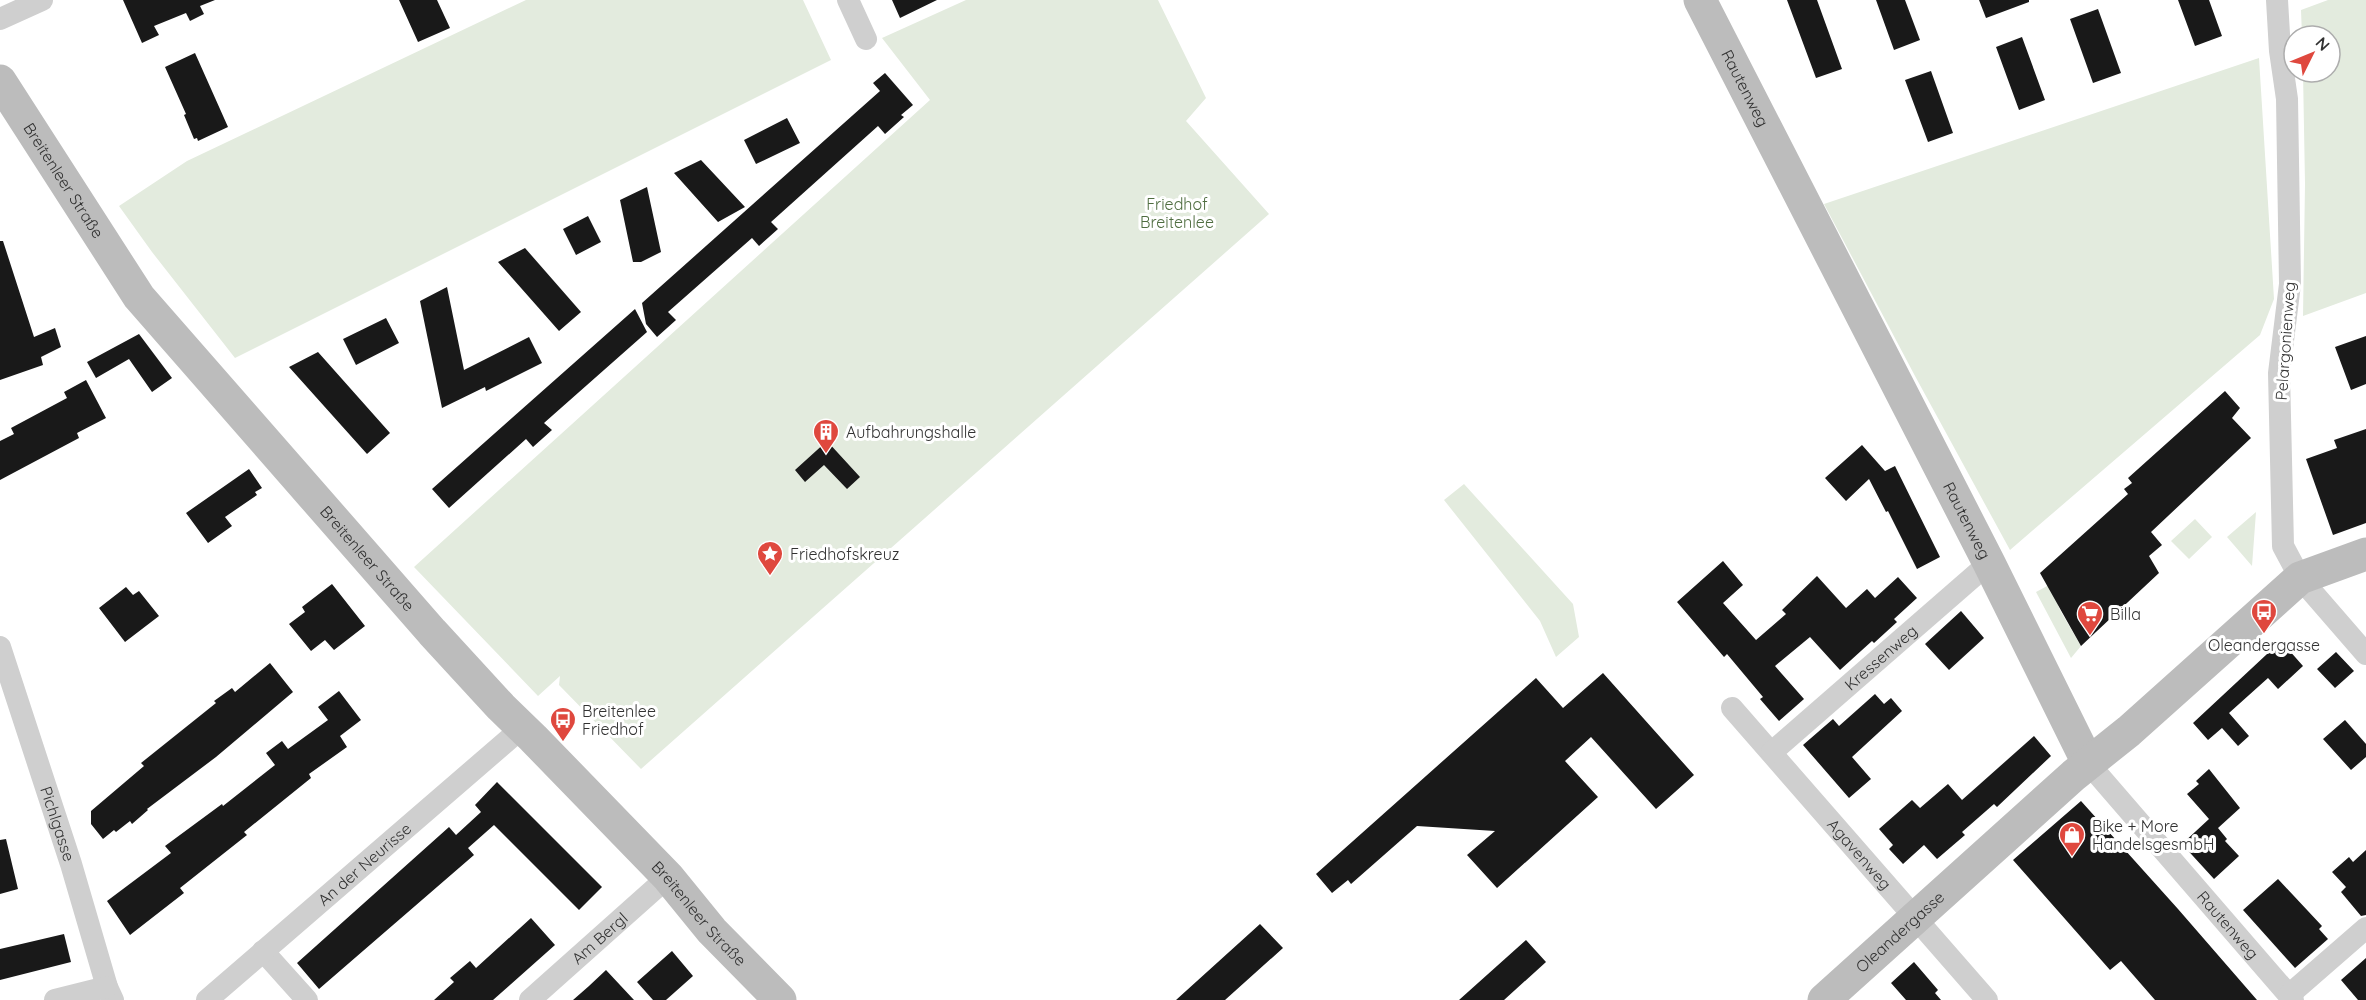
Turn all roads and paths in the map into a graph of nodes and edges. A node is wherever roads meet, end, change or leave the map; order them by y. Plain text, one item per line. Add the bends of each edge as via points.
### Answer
1 (42, 0) edge
2 (848, 0) edge
3 (1700, 0) edge
4 (2277, 0) edge
5 (0, 19) edge
6 (866, 39) dead end
7 (0, 81) edge
8 (2366, 554) edge
9 (1989, 562) junction
10 (2300, 578) junction
11 (0, 647) edge
12 (2366, 654) edge
13 (1732, 708) dead end
14 (522, 728) junction
15 (1772, 752) junction
16 (2088, 763) junction
17 (668, 877) junction
18 (1915, 917) junction
19 (2366, 928) edge
20 (263, 951) junction
21 (110, 994) edge
22 (2291, 998) edge
23 (55, 1000) edge
24 (207, 1000) edge
25 (307, 1000) edge
26 (530, 1000) edge
27 (780, 1000) edge
28 (1824, 1000) edge
29 (1987, 1000) edge

1 - 5 street
2 - 6 street
3 - 9 street, Rautenweg
4 - 10 street, Pelargonienweg via 2287,99 2290,284 2279,373 2283,546
7 - 14 street, Breitenleer Straße via 139,297 432,632
8 - 10 street, Oleandergasse
9 - 15 street, Kressenweg
9 - 16 street, Rautenweg
10 - 12 street, Pelargonienweg
10 - 16 street, Oleandergasse
11 - 21 street, Pichlgasse
13 - 15 street, Agavenweg
14 - 17 street, Breitenleer Straße
14 - 20 street, An der Neurisse
15 - 18 street, Agavenweg
16 - 18 street, Oleandergasse
16 - 22 street, Rautenweg
17 - 26 street, Am Bergl
17 - 27 street, Breitenleer Straße via 712,931
18 - 28 street, Oleandergasse
18 - 29 street, Agavenweg
19 - 22 street
20 - 24 street, An der Neurisse
20 - 25 street
21 - 23 street

